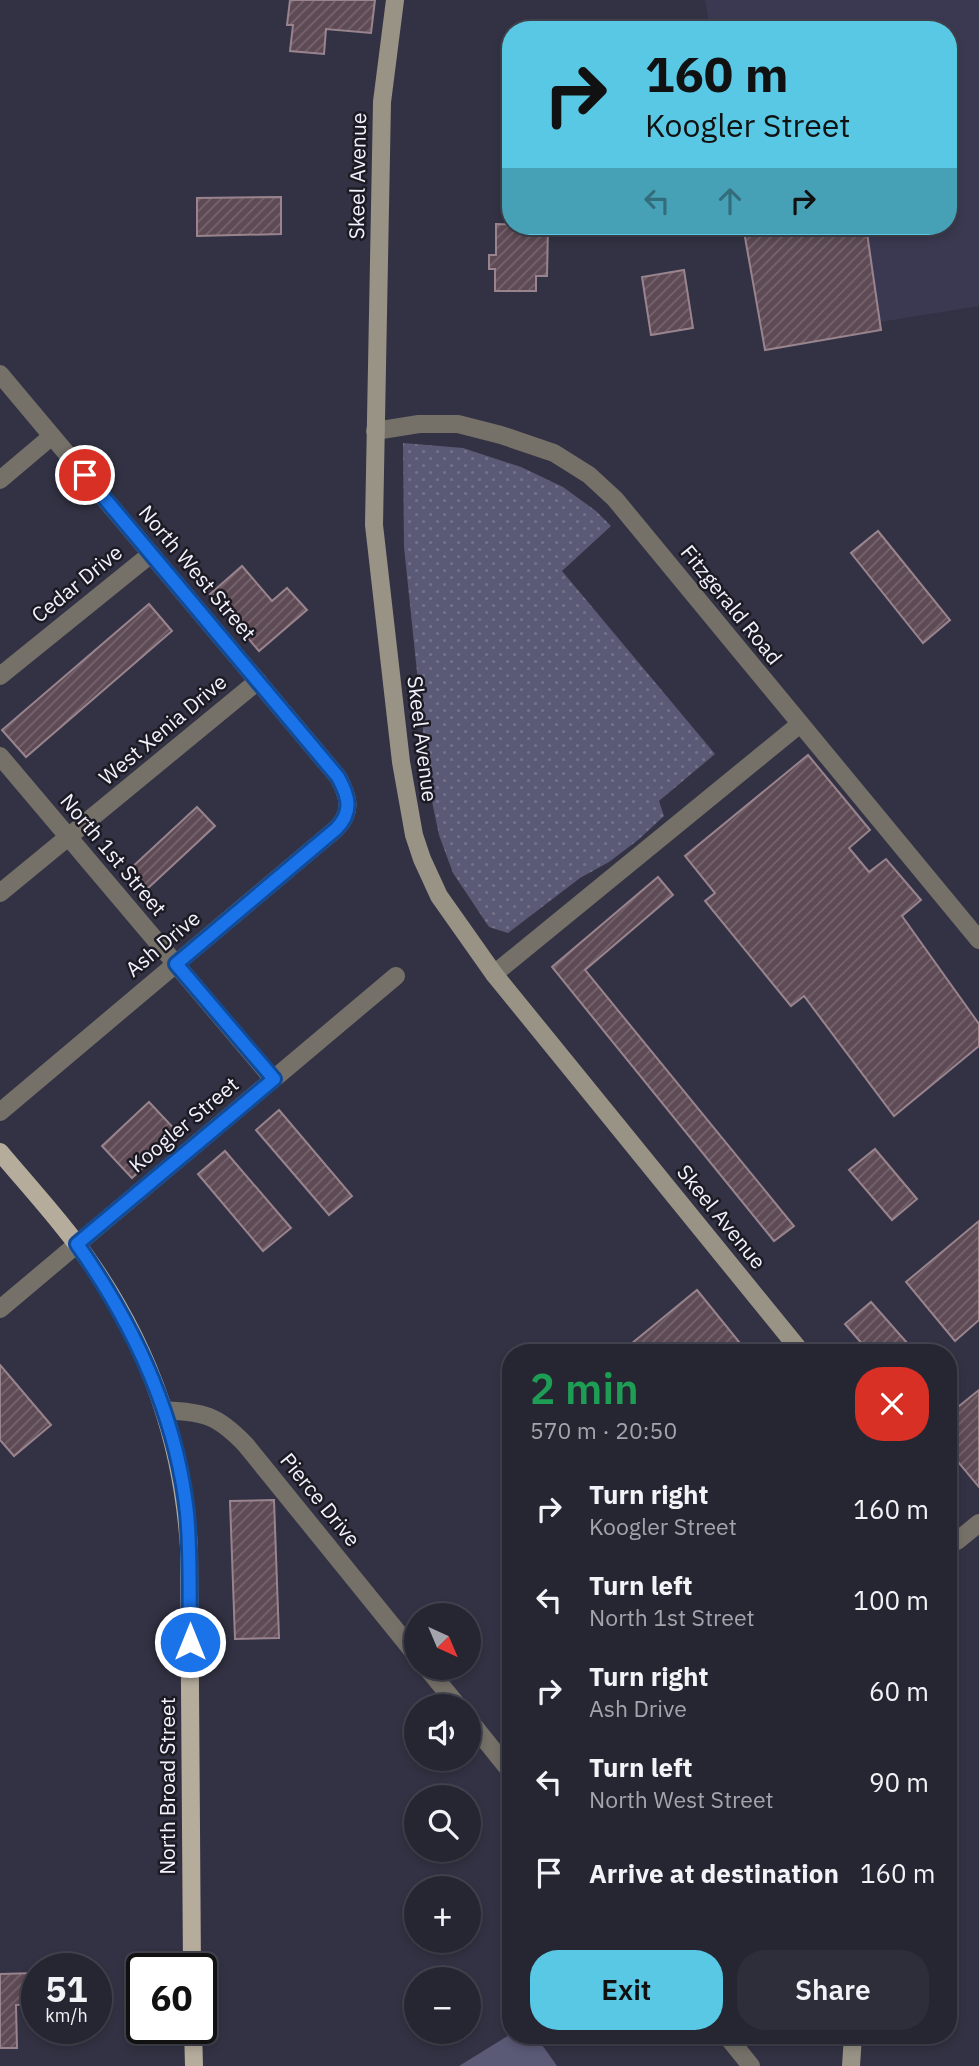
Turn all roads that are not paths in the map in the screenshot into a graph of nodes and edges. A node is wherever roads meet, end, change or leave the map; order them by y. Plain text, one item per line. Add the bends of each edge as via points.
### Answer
1 (395, 0) edge
2 (0, 374) edge
3 (375, 431) junction
4 (52, 436) junction
5 (0, 480) edge
6 (151, 554) junction
7 (0, 676) edge
8 (258, 681) junction
9 (800, 724) junction
10 (0, 756) edge
11 (348, 806) joint
12 (69, 837) junction
13 (0, 893) edge
14 (979, 940) edge
15 (176, 964) junction
16 (494, 974) junction
17 (396, 976) dead end
18 (274, 1079) junction
19 (0, 1112) edge
20 (0, 1152) edge
21 (77, 1244) junction
22 (0, 1309) edge
23 (795, 1344) edge
24 (164, 1410) junction
25 (979, 1523) edge
26 (957, 1541) edge
27 (404, 1640) edge
28 (437, 1680) edge
29 (448, 1694) edge
30 (481, 1735) edge
31 (502, 1761) edge
32 (192, 1953) edge
33 (193, 2044) edge
34 (733, 2044) edge
35 (852, 2044) edge
36 (194, 2066) edge
37 (751, 2066) edge
38 (851, 2066) edge

1 - 3 street, Skeel Avenue via 382,102
2 - 4 street, North West Street
3 - 9 street, Fitzgerald Road via 458,424 554,453 589,475 615,499
3 - 16 street, Skeel Avenue via 373,525 409,817 439,896
4 - 5 street
4 - 6 street, North West Street
6 - 7 street, Cedar Drive
6 - 8 street, North West Street
8 - 11 street, North West Street via 338,777
8 - 12 street, West Xenia Drive
9 - 14 street, Fitzgerald Road
9 - 16 street
10 - 12 street, North 1st Street
11 - 15 street, Ash Drive via 346,819 336,829
12 - 13 street, West Xenia Drive
12 - 15 street, North 1st Street
15 - 18 street, North 1st Street
15 - 19 street, Ash Drive
16 - 23 street, Skeel Avenue
17 - 18 street, Koogler Street
18 - 21 street, Koogler Street
20 - 21 main road, North Broad Street
21 - 22 street, Koogler Street
21 - 24 main road, North Broad Street via 114,1298
24 - 27 street, Pierce Drive via 209,1416 229,1427
24 - 32 main road, North Broad Street via 176,1448 189,1547
25 - 26 street
28 - 29 street
30 - 31 street
33 - 36 main road
34 - 37 street
35 - 38 street

